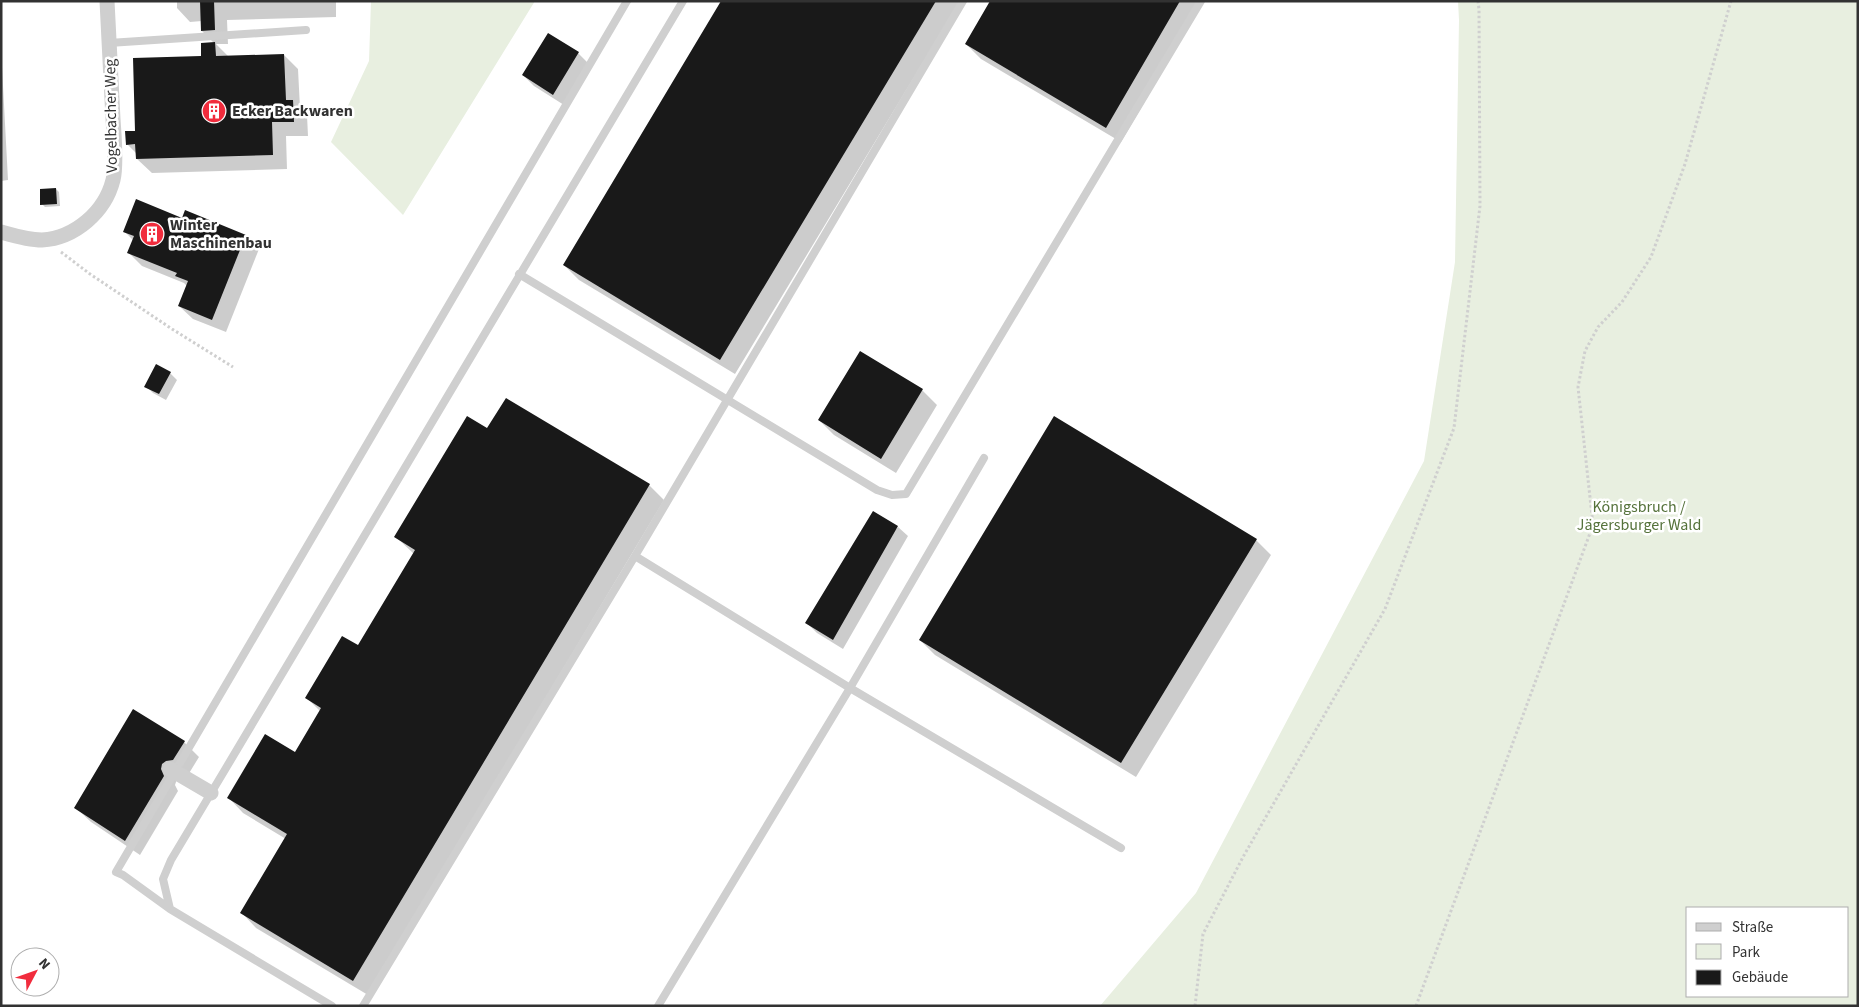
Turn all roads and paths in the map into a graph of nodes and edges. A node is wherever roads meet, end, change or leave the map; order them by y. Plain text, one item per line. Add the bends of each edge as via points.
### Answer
1 (107, 1) edge
2 (627, 1) edge
3 (683, 1) edge
4 (963, 1) edge
5 (1201, 1) edge
6 (1478, 1) edge
7 (1731, 1) edge
8 (306, 30) dead end
9 (109, 43) junction
10 (1, 232) edge
11 (54, 238) junction
12 (519, 274) junction
13 (233, 367) dead end
14 (728, 398) junction
15 (984, 458) dead end
16 (635, 556) junction
17 (850, 688) junction
18 (172, 770) junction
19 (211, 793) junction
20 (1121, 848) dead end
21 (170, 910) junction
22 (332, 1006) edge
23 (363, 1006) edge
24 (658, 1006) edge
25 (1195, 1006) edge
26 (1416, 1006) edge

1 - 9 street, Vogelbacher Weg
2 - 18 lane
3 - 12 lane
4 - 14 lane
5 - 14 lane via 906,494 892,495 878,490
6 - 25 path via 1480,206 1454,428 1385,609 1243,857 1203,934
7 - 26 path via 1685,164 1651,257 1622,302 1598,326 1585,351 1578,387 1593,525
8 - 9 lane
9 - 11 street, Vogelbacher Weg via 114,179 95,214 83,225
10 - 11 street, Vogelbacher Weg via 25,239
11 - 13 path via 62,254 172,330
12 - 14 lane
12 - 19 lane
14 - 16 lane
15 - 17 lane
16 - 17 lane
16 - 23 lane
17 - 20 lane
17 - 24 lane
18 - 19 street
18 - 21 lane via 116,872
19 - 21 lane via 163,879
21 - 22 lane

